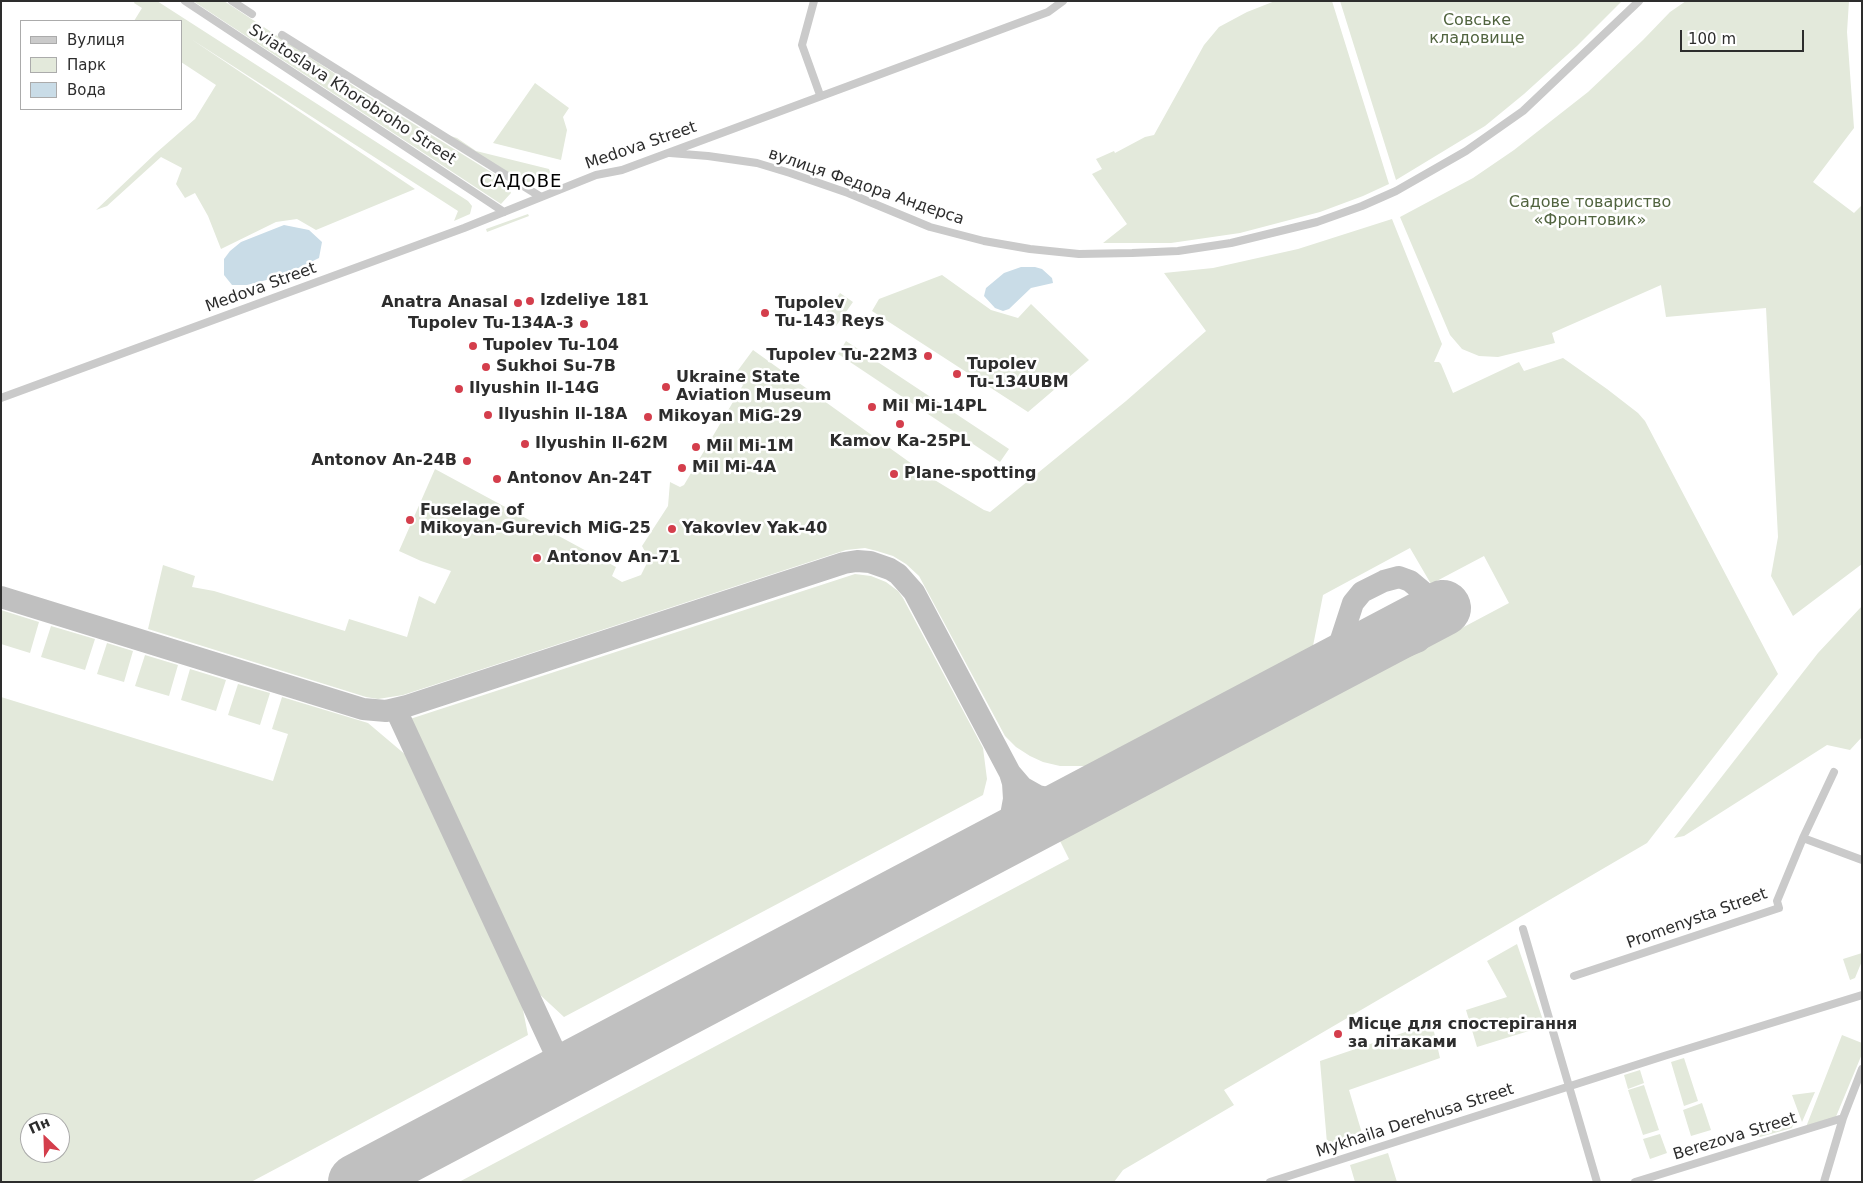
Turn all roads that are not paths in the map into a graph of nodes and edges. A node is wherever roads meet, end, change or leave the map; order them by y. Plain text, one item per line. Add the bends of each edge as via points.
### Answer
1 (185, 1) edge
2 (232, 1) edge
3 (814, 1) edge
4 (1063, 1) edge
5 (1639, 1) edge
6 (252, 14) dead end
7 (282, 35) dead end
8 (820, 95) junction
9 (668, 153) junction
10 (541, 197) junction
11 (504, 212) junction
12 (1, 398) edge
13 (1834, 772) dead end
14 (1803, 838) junction
15 (1862, 860) edge
16 (1522, 929) dead end
17 (1574, 976) dead end
18 (1862, 995) edge
19 (1862, 1069) edge
20 (1568, 1087) junction
21 (1843, 1118) junction
22 (1270, 1182) edge
23 (1597, 1182) edge
24 (1636, 1182) edge
25 (1824, 1182) edge

1 - 11 street, Sviatoslava Khorobroho Street
2 - 6 street, Sviatoslava Khorobroho Street
3 - 8 street via 802,45
4 - 8 street, Medova Street via 1048,12
5 - 9 street, вулиця Федора Андерса via 1523,111 1466,151 1396,191 1362,206 1317,222 1231,243 1178,251 1132,253 1079,254 1030,249 984,241 930,226 848,193 757,163
7 - 10 street, Sviatoslava Khorobroho Street
8 - 9 street, Medova Street
9 - 10 street, Medova Street via 622,170 596,175
10 - 11 street, Medova Street
11 - 12 street, Medova Street
13 - 14 street, Promenysta Street
14 - 15 street
14 - 17 street, Promenysta Street via 1777,901 1779,908
16 - 20 street
18 - 20 street, Mykhaila Derehusa Street
19 - 21 street
20 - 22 street, Mykhaila Derehusa Street
20 - 23 street
21 - 24 street, Berezova Street
21 - 25 street

